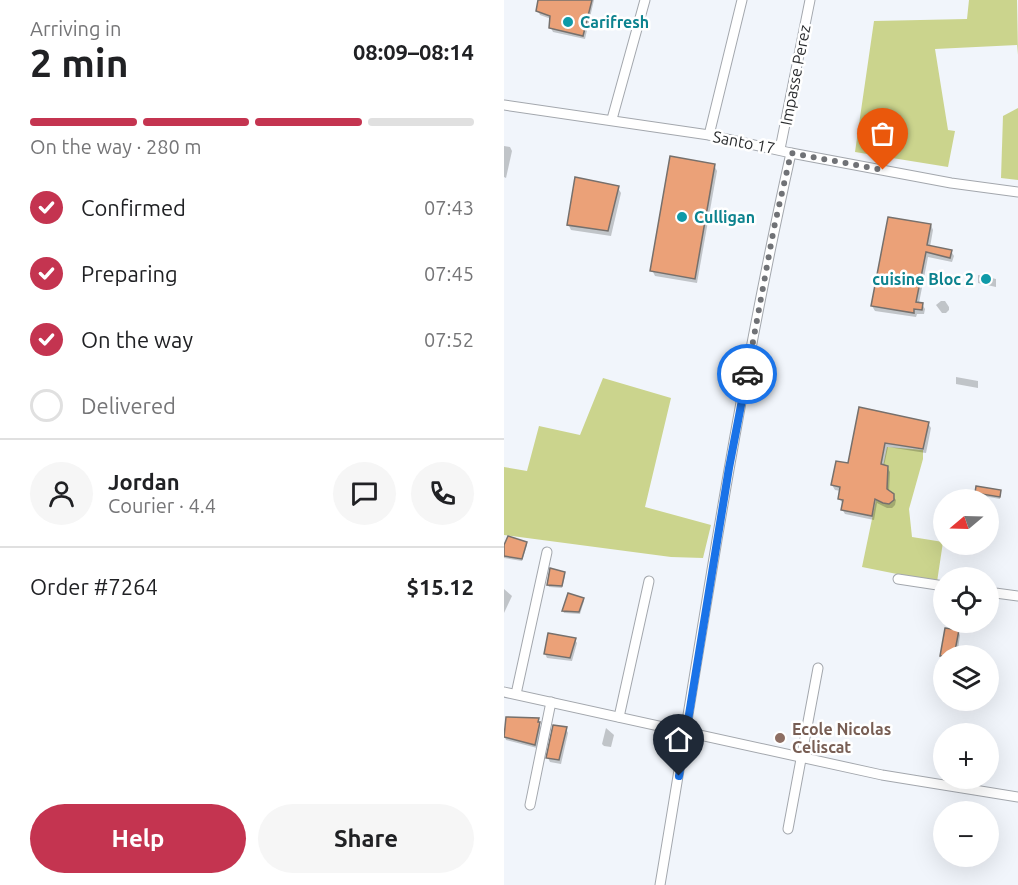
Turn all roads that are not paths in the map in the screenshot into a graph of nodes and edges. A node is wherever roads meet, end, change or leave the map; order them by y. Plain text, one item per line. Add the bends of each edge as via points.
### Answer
1 (645, 0) edge
2 (742, 0) edge
3 (810, 0) edge
4 (504, 105) edge
5 (612, 119) junction
6 (709, 135) junction
7 (780, 149) junction
8 (791, 153) junction
9 (1018, 192) edge
10 (547, 552) dead end
11 (898, 579) dead end
12 (649, 581) dead end
13 (933, 584) edge
14 (999, 593) edge
15 (1018, 596) edge
16 (818, 668) dead end
17 (504, 692) edge
18 (516, 694) junction
19 (551, 702) junction
20 (619, 717) junction
21 (686, 732) junction
22 (800, 757) junction
23 (1018, 798) edge
24 (530, 805) dead end
25 (788, 830) dead end
26 (660, 885) edge

1 - 5 street
2 - 6 street
3 - 7 street, Impasse Perez
4 - 5 street, Santo 17
5 - 6 street, Santo 17
6 - 7 street, Santo 17
7 - 8 street, Santo 17
8 - 9 street, Santo 17
8 - 21 street via 729,468
10 - 18 street
11 - 13 street
12 - 20 street
14 - 15 street
16 - 22 street
17 - 18 street
18 - 19 street
19 - 20 street
19 - 24 street
20 - 21 street
21 - 22 street
21 - 26 street
22 - 23 street
22 - 25 street

